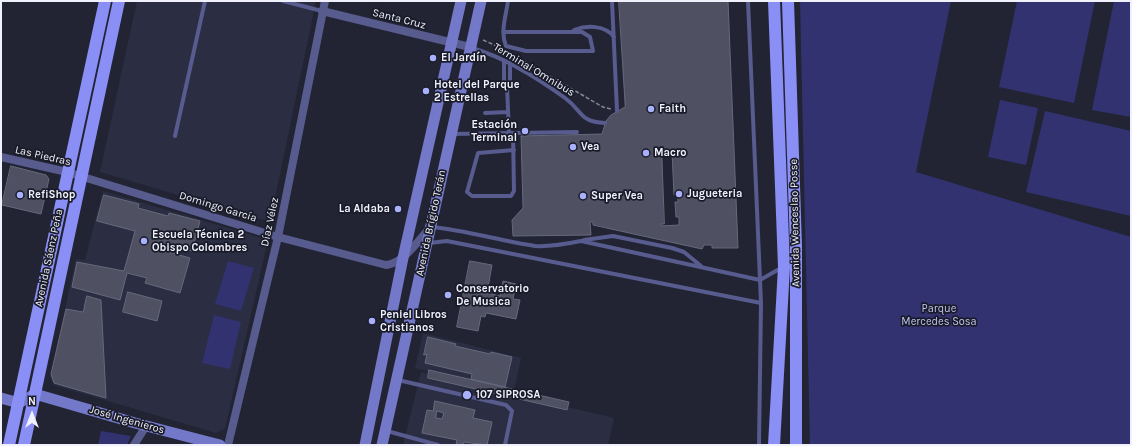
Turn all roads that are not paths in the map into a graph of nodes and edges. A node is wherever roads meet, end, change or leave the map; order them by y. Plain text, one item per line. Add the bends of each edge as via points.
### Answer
1 (105, 1) edge
2 (119, 1) edge
3 (205, 1) edge
4 (283, 1) edge
5 (324, 1) edge
6 (461, 1) edge
7 (480, 1) edge
8 (508, 1) edge
9 (612, 1) edge
10 (748, 1) edge
11 (774, 1) edge
12 (788, 1) edge
13 (322, 11) junction
14 (573, 31) junction
15 (503, 32) junction
16 (614, 37) junction
17 (452, 43) junction
18 (470, 47) junction
19 (504, 61) junction
20 (510, 65) junction
21 (507, 86) junction
22 (617, 111) road end
23 (508, 112) junction
24 (485, 113) dead end
25 (605, 123) dead end
26 (577, 132) dead end
27 (511, 133) junction
28 (450, 134) junction
29 (175, 136) dead end
30 (514, 150) junction
31 (1, 157) edge
32 (67, 172) junction
33 (80, 177) junction
34 (431, 227) junction
35 (278, 237) junction
36 (581, 241) junction
37 (427, 244) junction
38 (403, 258) junction
39 (784, 266) junction
40 (703, 268) junction
41 (760, 280) junction
42 (761, 303) junction
43 (396, 380) junction
44 (35, 394) junction
45 (1, 398) edge
46 (19, 402) junction
47 (146, 426) junction
48 (385, 430) junction
49 (9, 445) edge
50 (24, 445) edge
51 (134, 445) edge
52 (220, 445) edge
53 (228, 445) edge
54 (365, 445) edge
55 (382, 445) edge
56 (438, 445) edge
57 (505, 445) edge
58 (759, 445) edge
59 (774, 445) edge
60 (796, 445) edge

1 - 32 main road, Avenida Sáenz Peña
2 - 33 main road, Avenida Sáenz Peña
3 - 29 lane
4 - 13 lane
5 - 13 street, Díaz Vélez
6 - 17 main road, Avenida Brígido Terán
7 - 18 main road, Avenida Brígido Terán
8 - 15 lane
9 - 16 lane
10 - 41 lane
11 - 39 main road
12 - 60 main road, Avenida Wenceslao Posse via 796,247
13 - 17 street, Santa Cruz
13 - 35 street, Díaz Vélez
14 - 15 lane
14 - 15 lane via 582,32 590,37 593,51 515,50 506,46
14 - 16 lane via 601,28
16 - 22 lane
17 - 18 street, Santa Cruz
17 - 38 main road, Avenida Brígido Terán
18 - 19 lane, Terminal Omnibus via 488,52
18 - 28 main road, Avenida Brígido Terán
19 - 20 lane, Terminal Omnibus
19 - 21 lane via 504,80
20 - 21 lane via 510,80
20 - 25 lane, Terminal Omnibus via 566,98 582,116 592,122
21 - 23 lane
23 - 24 lane
23 - 27 lane
26 - 27 lane
27 - 28 lane
27 - 30 lane
28 - 34 main road, Avenida Brígido Terán
30 - 30 lane via 512,196 469,195 467,192 478,153
31 - 32 street, Las Piedras
32 - 33 street, Las Piedras
32 - 46 main road, Avenida Sáenz Peña
33 - 35 street, Domingo García
33 - 44 main road, Avenida Sáenz Peña
34 - 36 lane via 536,246
34 - 37 main road, Avenida Brígido Terán
34 - 38 street, Domingo García
35 - 38 street, Domingo García via 386,265 394,264
35 - 53 street, Díaz Vélez
36 - 40 lane
36 - 40 lane via 613,236 672,248 684,252
37 - 42 lane via 447,241
37 - 43 main road, Avenida Brígido Terán
38 - 54 main road, Avenida Brígido Terán
39 - 41 lane
39 - 59 main road
40 - 41 lane
41 - 42 lane
42 - 58 lane
43 - 48 main road, Avenida Brígido Terán
43 - 57 lane via 510,408 512,411
44 - 46 main road
44 - 47 main road, José Ingenieros
44 - 50 main road, Avenida Sáenz Peña
45 - 46 main road
46 - 49 main road, Avenida Sáenz Peña
47 - 51 street
47 - 52 main road, José Ingenieros
48 - 55 main road, Avenida Brígido Terán
48 - 56 lane

